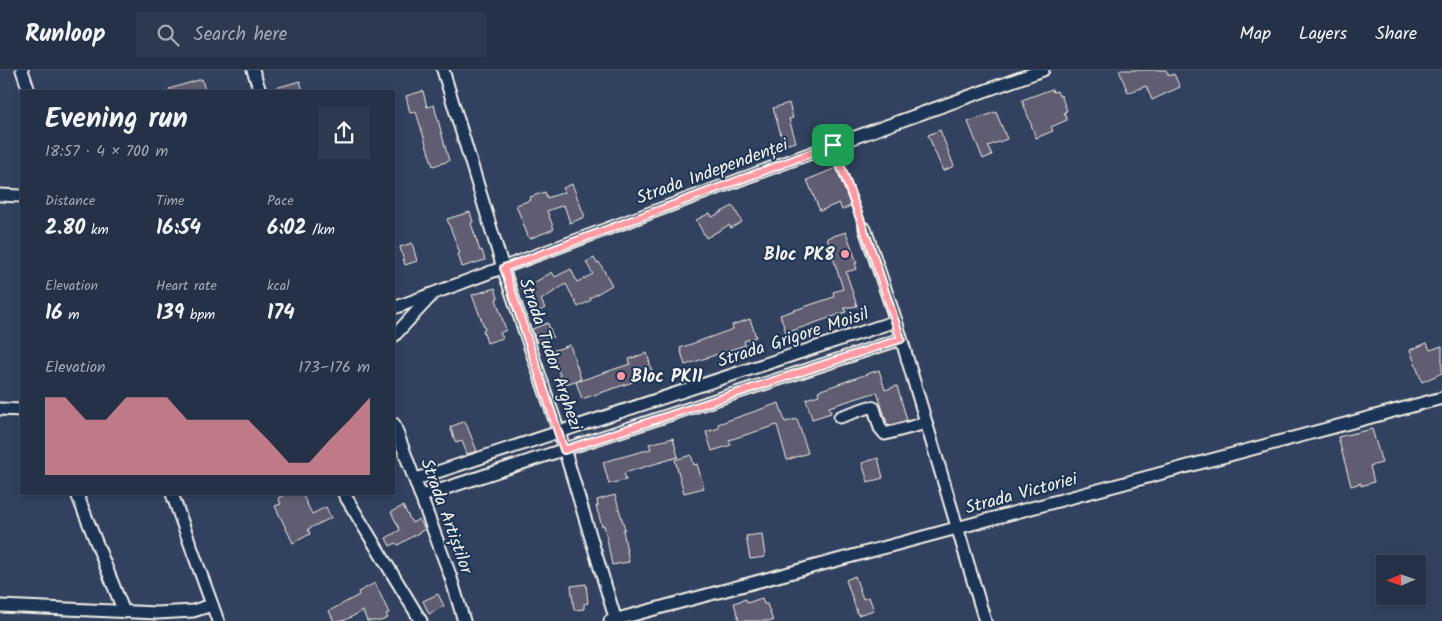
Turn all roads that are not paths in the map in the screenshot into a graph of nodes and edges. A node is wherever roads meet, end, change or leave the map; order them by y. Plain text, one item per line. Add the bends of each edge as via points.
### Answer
1 (22, 70) edge
2 (253, 70) edge
3 (443, 70) edge
4 (1043, 70) edge
5 (29, 90) edge
6 (260, 90) edge
7 (0, 195) edge
8 (20, 196) edge
9 (865, 229) road end
10 (504, 268) junction
11 (433, 293) junction
12 (395, 308) edge
13 (896, 321) junction
14 (395, 335) edge
15 (901, 339) junction
16 (1442, 398) edge
17 (0, 409) edge
18 (20, 410) edge
19 (840, 417) dead end
20 (926, 423) junction
21 (395, 426) edge
22 (559, 432) junction
23 (564, 450) junction
24 (416, 479) junction
25 (77, 495) edge
26 (172, 495) edge
27 (345, 495) edge
28 (422, 496) junction
29 (958, 528) junction
30 (212, 605) junction
31 (0, 606) edge
32 (124, 612) junction
33 (614, 620) edge
34 (218, 621) edge
35 (421, 621) edge
36 (464, 621) edge
37 (985, 621) edge

1 - 5 street
2 - 6 street
3 - 10 street, Strada Tudor Arghezi
4 - 10 street, Strada Independenței
7 - 8 street
9 - 13 street
10 - 11 street, Strada Independenței
10 - 22 street, Strada Tudor Arghezi
11 - 12 street, Strada Independenței
11 - 14 street
13 - 15 street
13 - 22 street, Strada Grigore Moisil
15 - 20 street
15 - 23 street, Strada Grigore Moisil
16 - 29 street, Strada Victoriei
17 - 18 street
19 - 20 street via 874,408 885,434
20 - 29 street
21 - 24 street, Strada Artiștilor
22 - 23 street, Strada Tudor Arghezi
22 - 24 street, Strada Grigore Moisil
23 - 28 street, Strada Grigore Moisil
23 - 33 street, Strada Tudor Arghezi
24 - 28 street, Strada Artiștilor
25 - 32 street
26 - 30 street
27 - 35 street
28 - 36 street, Strada Artiștilor
29 - 33 street, Strada Victoriei
29 - 37 street
30 - 32 street via 192,611
30 - 34 street
31 - 32 street

